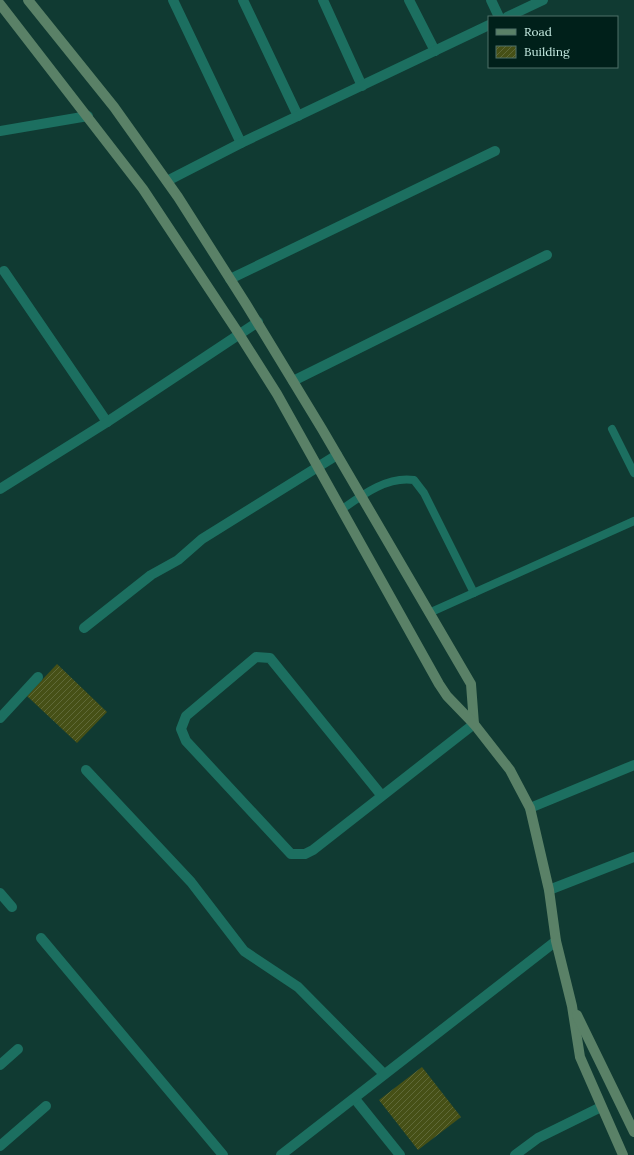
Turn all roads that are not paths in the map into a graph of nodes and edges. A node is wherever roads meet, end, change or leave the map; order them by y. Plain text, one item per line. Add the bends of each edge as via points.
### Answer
1 (28, 0) edge
2 (173, 0) edge
3 (243, 0) edge
4 (323, 0) edge
5 (409, 0) edge
6 (491, 0) edge
7 (543, 0) edge
8 (0, 4) edge
9 (499, 16) edge
10 (509, 16) edge
11 (488, 25) edge
12 (435, 51) junction
13 (362, 86) junction
14 (88, 116) junction
15 (298, 116) junction
16 (0, 131) edge
17 (241, 143) junction
18 (495, 151) dead end
19 (167, 181) junction
20 (547, 255) dead end
21 (4, 271) dead end
22 (230, 279) junction
23 (258, 322) junction
24 (239, 334) junction
25 (293, 381) junction
26 (108, 422) junction
27 (612, 429) dead end
28 (337, 455) junction
29 (319, 467) junction
30 (634, 473) edge
31 (1, 487) edge
32 (361, 496) junction
33 (341, 510) junction
34 (634, 520) edge
35 (474, 593) junction
36 (429, 613) junction
37 (84, 628) dead end
38 (38, 678) dead end
39 (0, 718) edge
40 (474, 724) junction
41 (634, 765) edge
42 (86, 770) dead end
43 (382, 796) junction
44 (530, 808) junction
45 (634, 857) edge
46 (549, 890) junction
47 (0, 893) edge
48 (12, 907) dead end
49 (41, 938) dead end
50 (556, 941) junction
51 (572, 1006) junction
52 (18, 1049) dead end
53 (0, 1065) edge
54 (384, 1074) junction
55 (355, 1099) junction
56 (46, 1106) dead end
57 (601, 1107) junction
58 (634, 1132) edge
59 (0, 1146) edge
60 (223, 1155) edge
61 (281, 1155) edge
62 (400, 1155) edge
63 (516, 1155) edge
64 (623, 1155) edge

1 - 19 street via 114,107
2 - 17 street
3 - 15 street
4 - 13 street
5 - 12 street
6 - 9 street
7 - 10 street
8 - 14 street
11 - 12 street
12 - 13 street
13 - 15 street
14 - 16 street
14 - 24 street via 143,189
15 - 17 street
17 - 19 street
18 - 22 street
19 - 22 street
20 - 25 street
21 - 26 street
22 - 23 street
23 - 24 street
23 - 25 street
24 - 26 street
24 - 29 street
25 - 28 street
26 - 31 street
27 - 30 lane
28 - 29 street
28 - 32 street
29 - 33 street
29 - 37 street via 202,539 178,560 151,574
32 - 33 lane
32 - 35 lane via 383,484 404,478 414,480 424,494
32 - 36 street
33 - 40 street via 439,684
34 - 35 lane
35 - 36 lane
36 - 40 street via 471,684
38 - 39 street
40 - 43 street
40 - 44 street via 510,770
41 - 44 street
42 - 54 street via 191,882 244,951 298,987
43 - 43 street via 313,850 305,854 291,854 186,741 181,729 186,716 256,657 270,658
44 - 46 street
45 - 46 street
46 - 50 street
47 - 48 street
49 - 60 street
50 - 51 street
50 - 54 street
51 - 57 street via 580,1058
51 - 58 street
52 - 53 street
54 - 55 street
55 - 61 street
55 - 62 street
56 - 59 street
57 - 63 street via 538,1138
57 - 64 street

